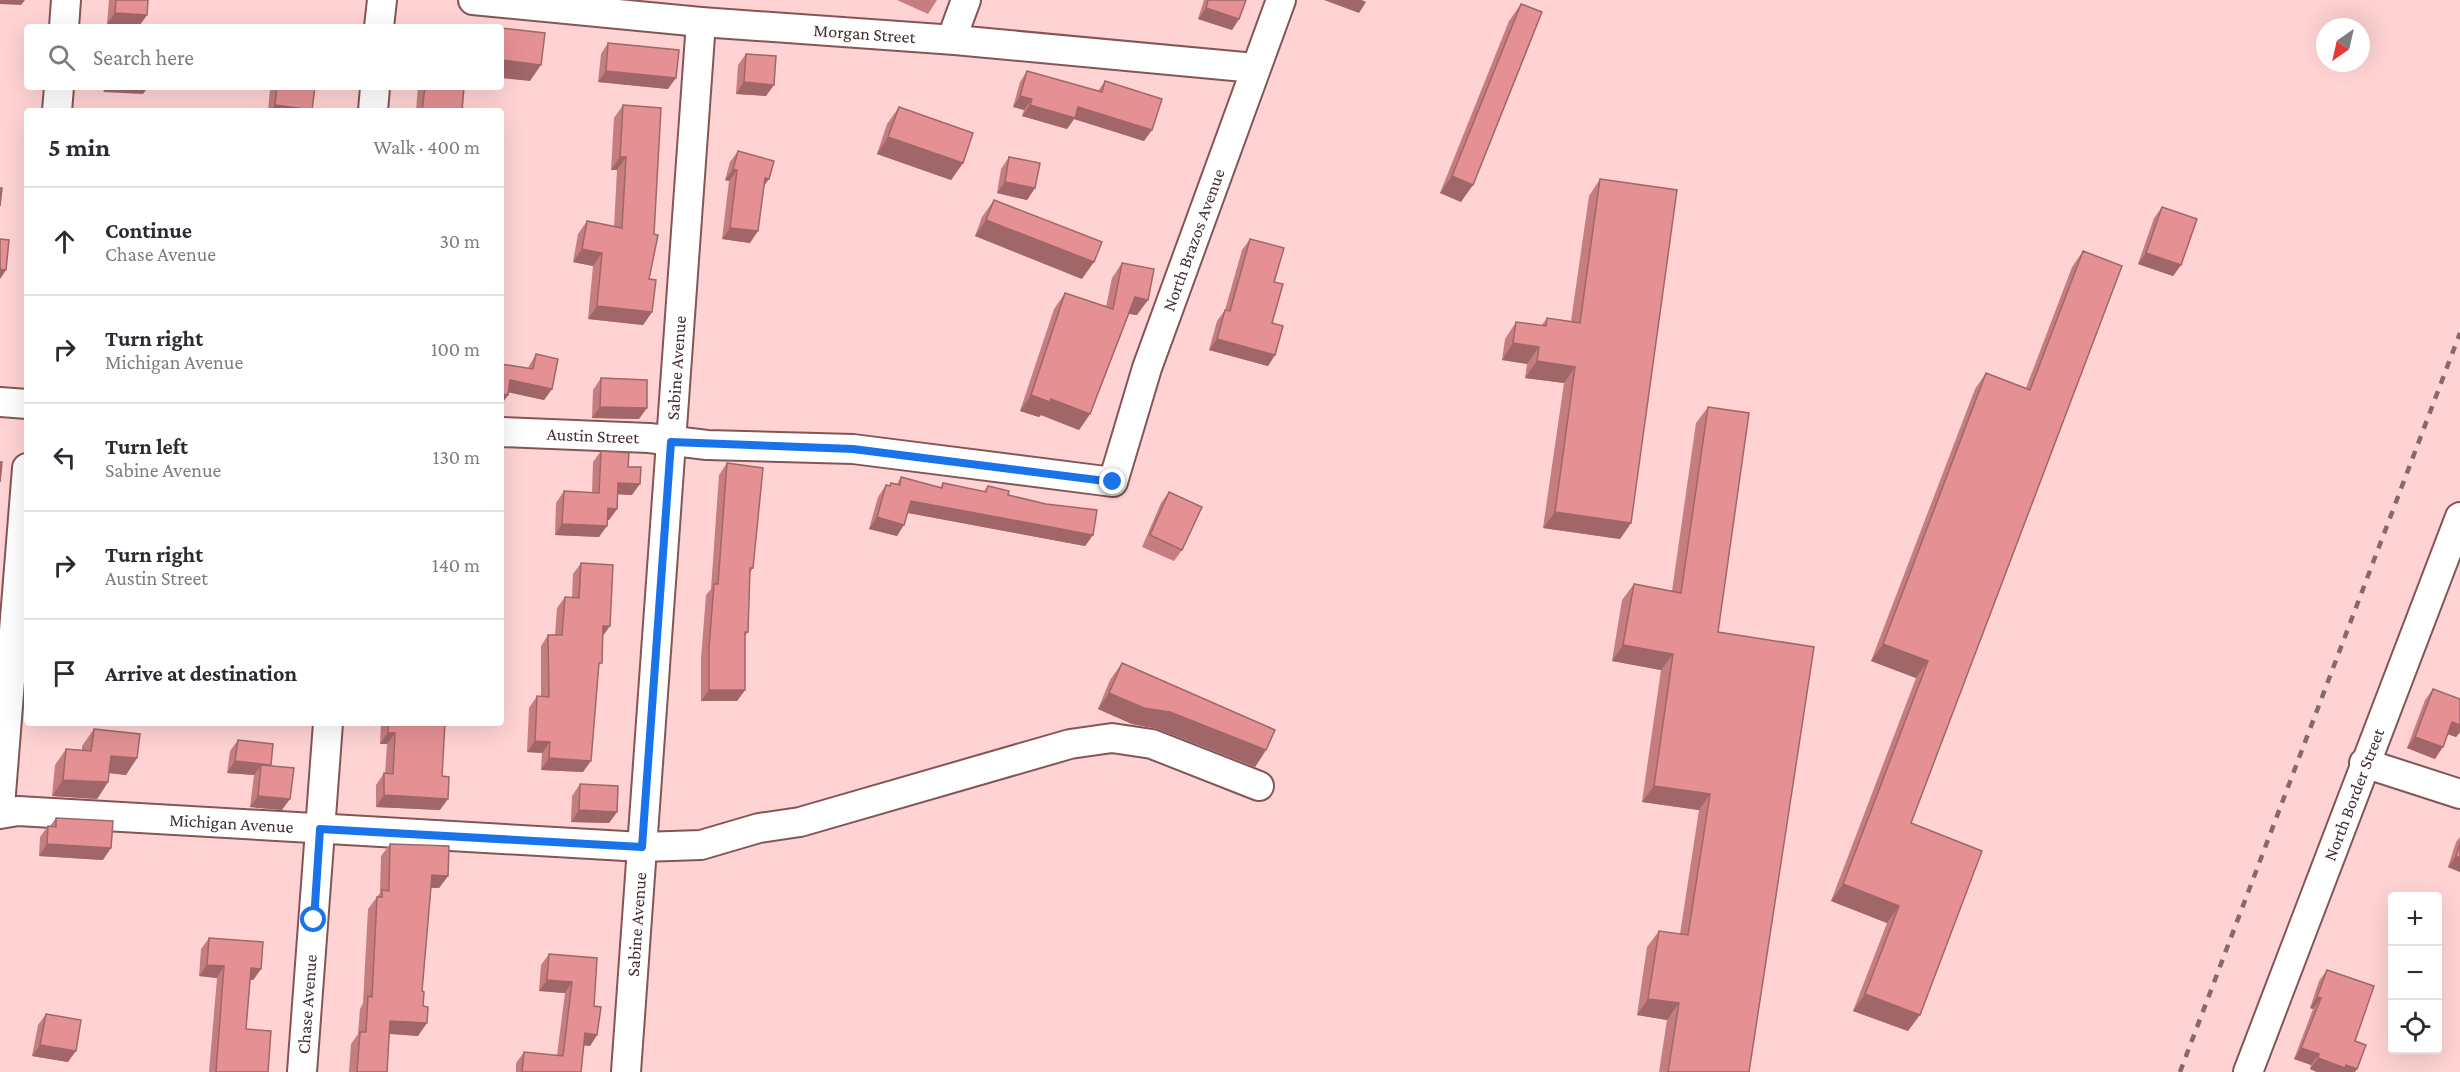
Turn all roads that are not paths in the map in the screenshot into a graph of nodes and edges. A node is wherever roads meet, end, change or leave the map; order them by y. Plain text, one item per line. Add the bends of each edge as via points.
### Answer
1 (66, 0) edge
2 (382, 0) edge
3 (473, 0) edge
4 (966, 0) edge
5 (1281, 0) edge
6 (645, 8) edge
7 (701, 22) junction
8 (64, 24) edge
9 (379, 24) edge
10 (955, 40) junction
11 (1255, 68) junction
12 (59, 90) edge
13 (375, 90) edge
14 (57, 108) edge
15 (373, 108) edge
16 (0, 402) edge
17 (24, 404) edge
18 (504, 432) edge
19 (671, 442) junction
20 (1113, 482) joint
21 (24, 506) edge
22 (2460, 517) edge
23 (328, 726) edge
24 (2364, 763) junction
25 (1259, 786) dead end
26 (2460, 794) edge
27 (0, 806) edge
28 (0, 814) edge
29 (320, 829) junction
30 (642, 847) junction
31 (302, 1072) edge
32 (626, 1072) edge
33 (2248, 1072) edge

1 - 8 street
2 - 9 street
3 - 6 street, Morgan Street
4 - 10 street
5 - 11 street, North Brazos Avenue
6 - 7 street, Morgan Street
7 - 10 street, Morgan Street
7 - 19 street, Sabine Avenue
10 - 11 street, Morgan Street
11 - 20 street, North Brazos Avenue via 1147,368
12 - 14 street
13 - 15 street
16 - 17 street
18 - 19 street, Austin Street
19 - 20 street, Austin Street via 853,449
19 - 30 street, Sabine Avenue
21 - 27 street
22 - 24 street, North Border Street
23 - 29 street, Chase Avenue
24 - 26 street
24 - 33 street, North Border Street
25 - 30 street, Michigan Avenue via 1152,744 1112,738 1070,744 800,822 759,828 701,845
28 - 29 street, Michigan Avenue via 18,811
29 - 30 street, Michigan Avenue
29 - 31 street, Chase Avenue
30 - 32 street, Sabine Avenue

